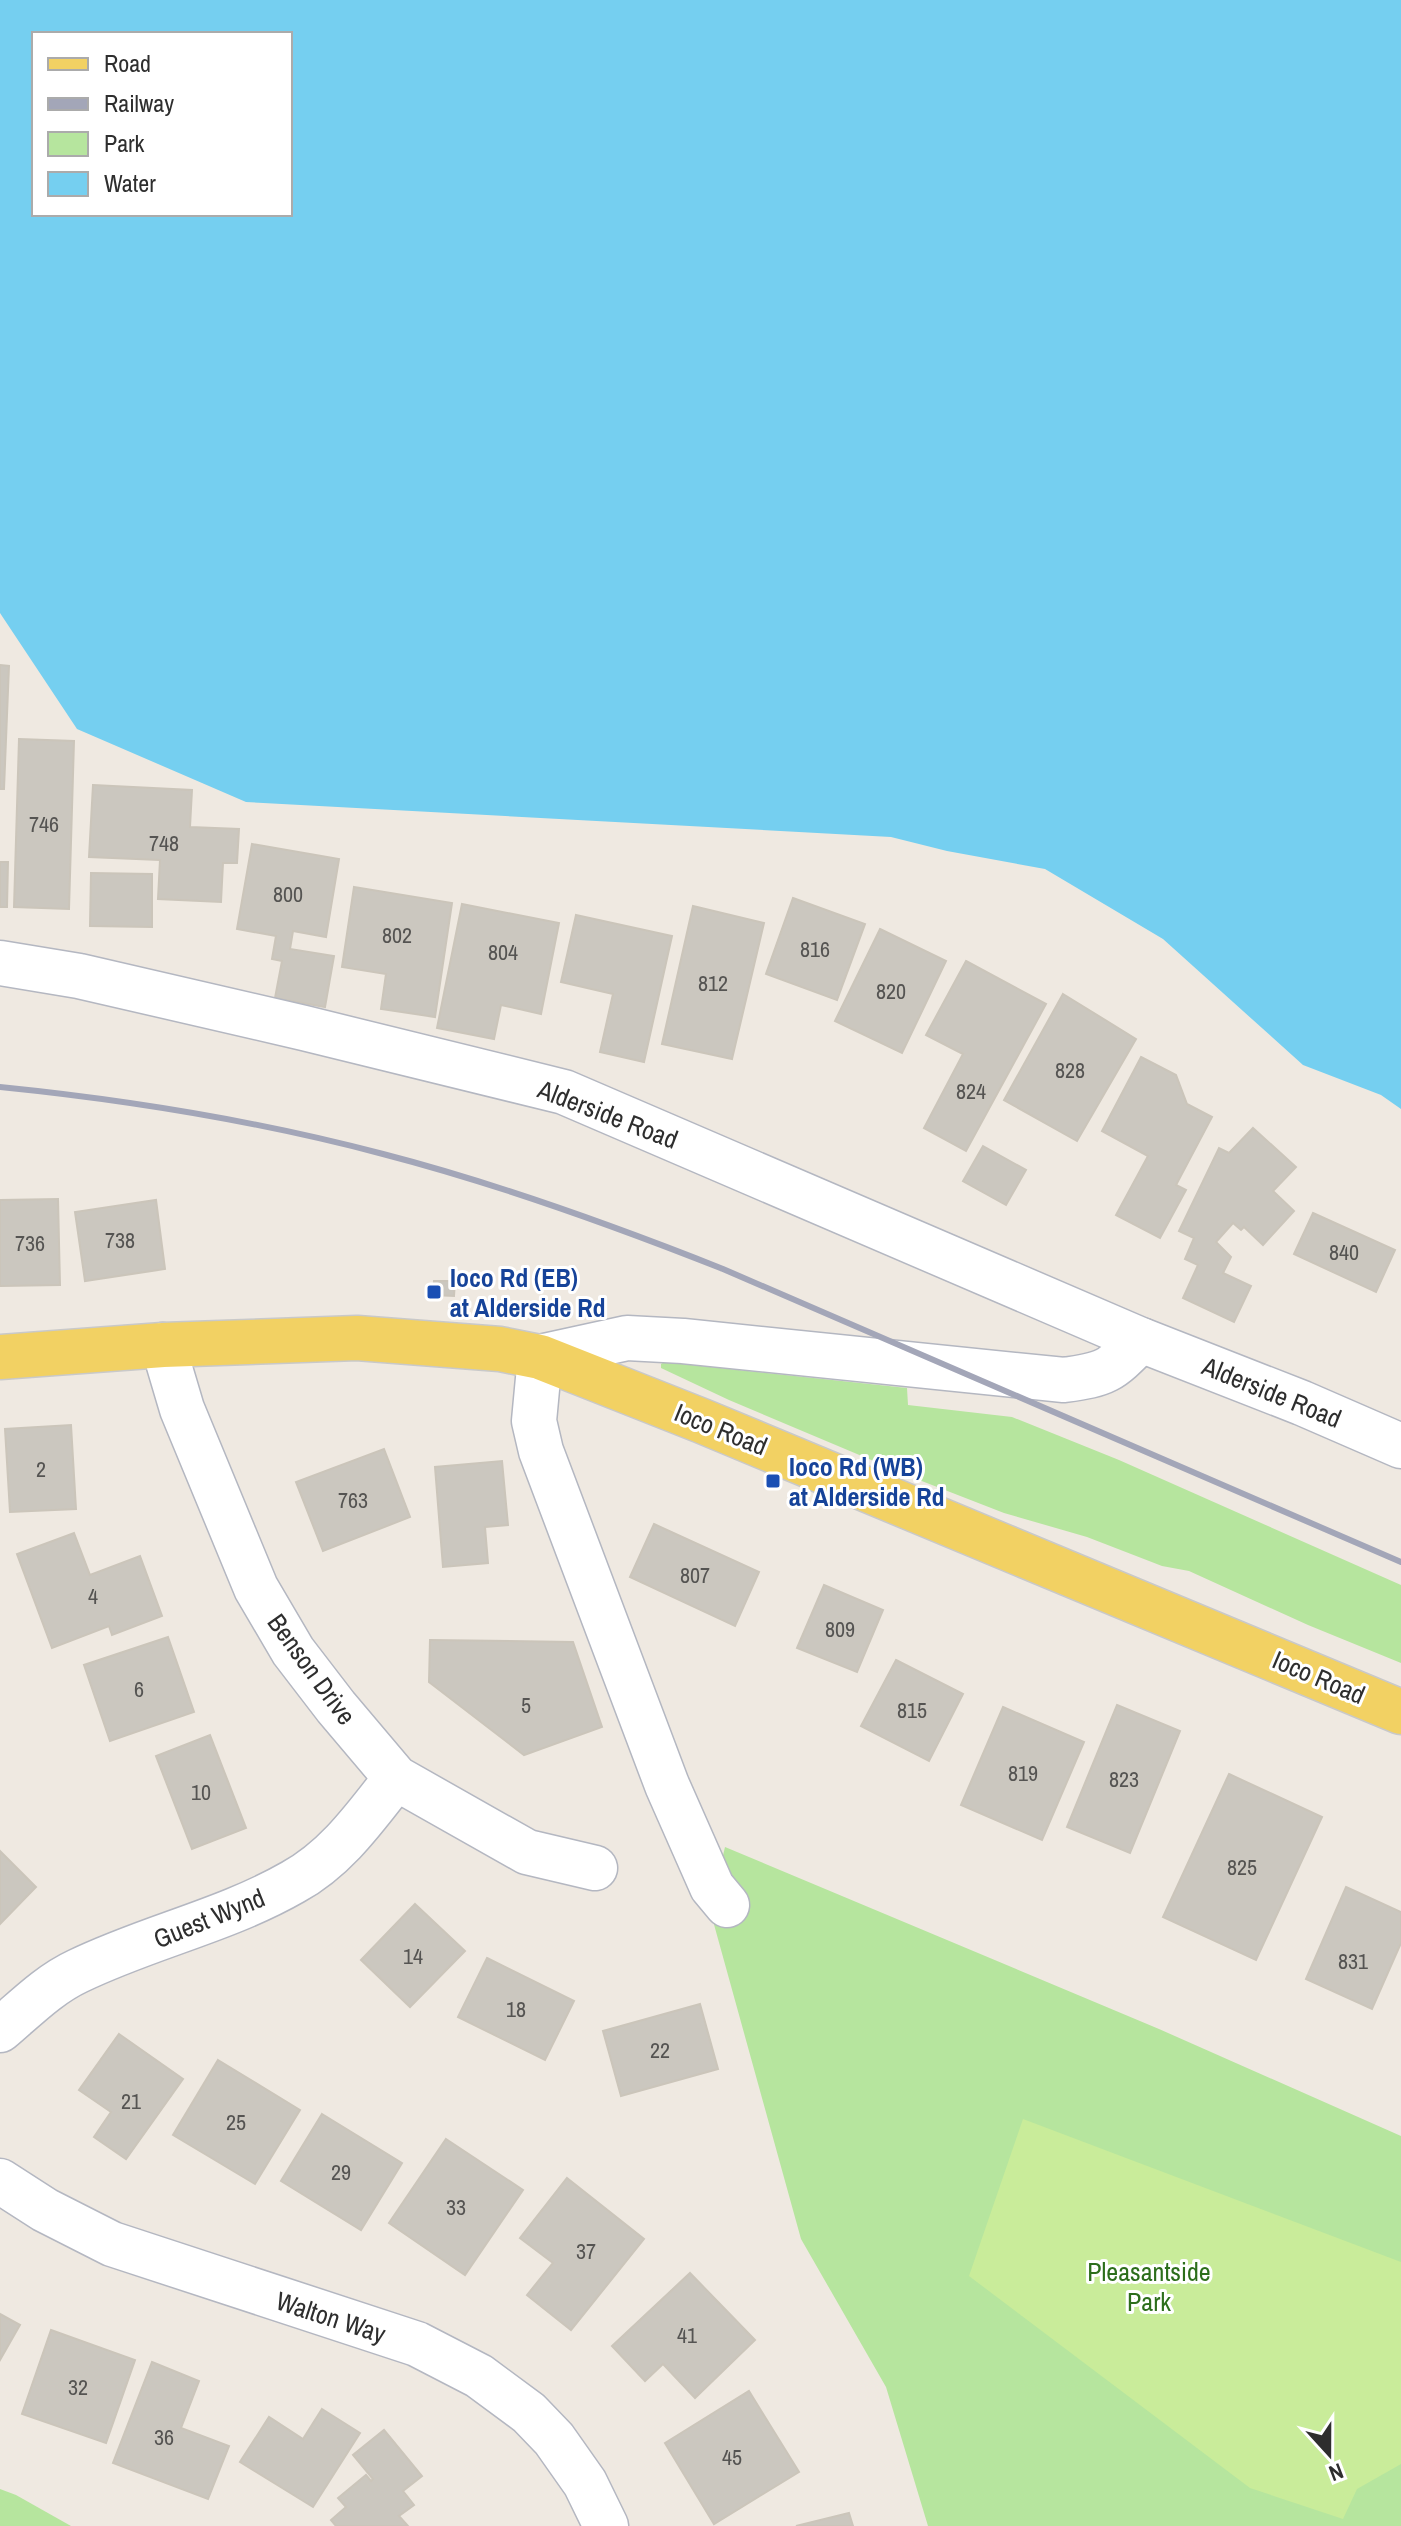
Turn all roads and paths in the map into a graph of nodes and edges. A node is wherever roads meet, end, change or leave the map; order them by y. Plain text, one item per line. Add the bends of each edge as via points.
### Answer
1 (0, 963) edge
2 (1141, 1340) junction
3 (163, 1345) junction
4 (0, 1357) edge
5 (540, 1357) junction
6 (1401, 1446) edge
7 (1401, 1712) edge
8 (396, 1778) junction
9 (595, 1868) dead end
10 (727, 1905) dead end
11 (0, 2030) edge
12 (0, 2181) edge
13 (606, 2526) edge

1 - 2 street, Alderside Road via 79,976 564,1092
2 - 5 street via 1100,1375 1064,1380 627,1338
2 - 6 street, Alderside Road
3 - 4 main road, Ioco Road
3 - 5 main road, Ioco Road via 357,1338
3 - 8 street, Benson Drive via 182,1409 256,1588 293,1651
5 - 7 main road, Ioco Road
5 - 10 street via 534,1421 541,1451 667,1785 712,1887
8 - 9 street, Benson Drive via 527,1852
8 - 11 street, Guest Wynd via 358,1827 295,1881 78,1971
12 - 13 street, Walton Way via 112,2244 417,2344 479,2376 554,2439 585,2483

